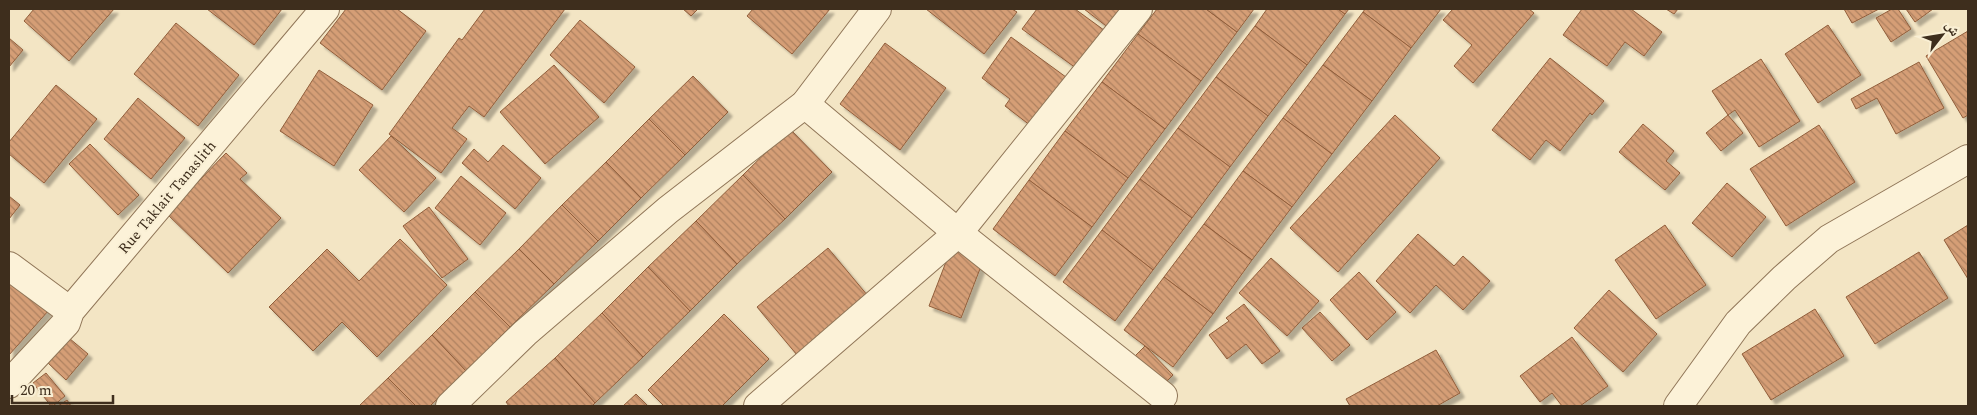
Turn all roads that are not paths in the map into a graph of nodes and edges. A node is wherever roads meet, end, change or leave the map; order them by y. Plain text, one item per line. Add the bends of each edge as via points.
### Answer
1 (325, 9) edge
2 (877, 9) edge
3 (1138, 9) edge
4 (805, 104) junction
5 (1968, 159) edge
6 (958, 233) junction
7 (9, 266) edge
8 (70, 311) junction
9 (9, 384) edge
10 (1163, 396) dead end
11 (450, 406) edge
12 (758, 406) edge
13 (1678, 406) edge

1 - 8 street, Rue Taklait Tanaslith
2 - 4 street
3 - 6 street
4 - 6 street
4 - 11 street via 668,210 525,333
5 - 13 street via 1829,239 1738,323
6 - 10 street
6 - 12 street
7 - 8 street
8 - 9 street, Rue Taklait Tanaslith via 66,323

